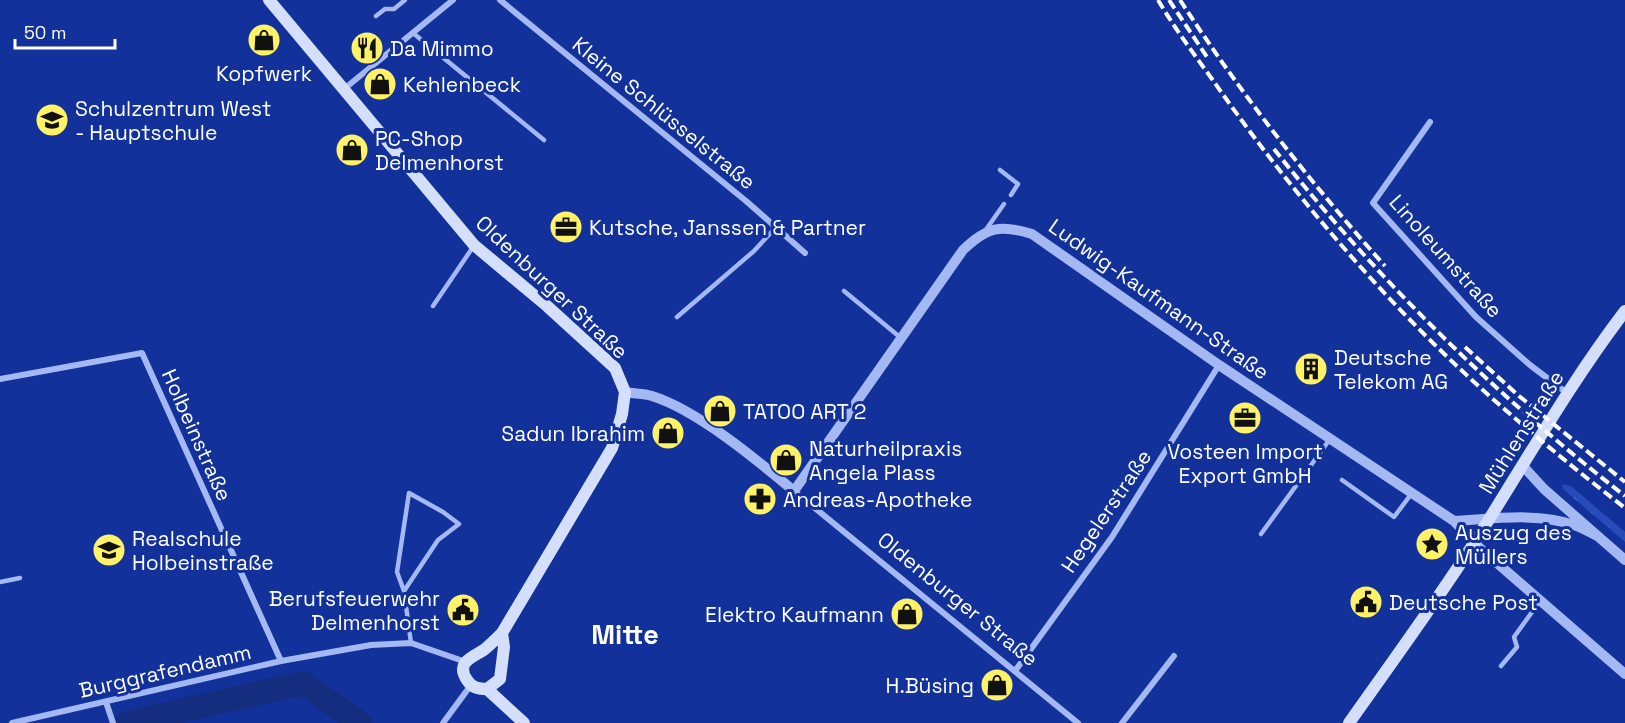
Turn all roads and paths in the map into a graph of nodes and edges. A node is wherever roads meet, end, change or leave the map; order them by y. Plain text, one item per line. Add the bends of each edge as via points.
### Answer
1 (269, 0) edge
2 (405, 0) edge
3 (453, 0) edge
4 (501, 0) edge
5 (376, 16) dead end
6 (413, 33) junction
7 (344, 89) junction
8 (1430, 122) dead end
9 (544, 140) dead end
10 (1000, 170) dead end
11 (1011, 195) dead end
12 (1004, 204) dead end
13 (775, 228) junction
14 (982, 234) junction
15 (474, 245) junction
16 (805, 253) dead end
17 (844, 291) dead end
18 (433, 306) dead end
19 (1625, 311) edge
20 (677, 317) dead end
21 (901, 338) junction
22 (1219, 365) junction
23 (0, 380) edge
24 (624, 392) junction
25 (1567, 393) junction
26 (1330, 439) junction
27 (1523, 466) junction
28 (1342, 480) dead end
29 (794, 491) junction
30 (1412, 493) junction
31 (1489, 519) junction
32 (1454, 521) junction
33 (1261, 534) dead end
34 (1599, 537) junction
35 (1474, 543) junction
36 (1625, 560) edge
37 (20, 578) dead end
38 (0, 582) edge
39 (404, 591) junction
40 (1540, 601) junction
41 (502, 633) junction
42 (411, 643) junction
43 (483, 651) junction
44 (1174, 656) dead end
45 (281, 661) junction
46 (466, 662) junction
47 (500, 663) junction
48 (1501, 666) dead end
49 (1015, 671) junction
50 (1625, 674) edge
51 (471, 685) junction
52 (493, 686) junction
53 (106, 702) junction
54 (12, 723) edge
55 (113, 723) edge
56 (443, 723) edge
57 (524, 723) edge
58 (1078, 723) edge
59 (1122, 723) edge
60 (1349, 723) edge

1 - 7 main road, Oldenburger Straße
2 - 5 lane
3 - 6 street
4 - 13 street, Kleine Schlüsselstraße
6 - 7 street
6 - 9 lane
7 - 15 main road, Oldenburger Straße
8 - 25 street, Linoleumstraße via 1373,203 1476,317
10 - 11 lane via 1018,184
12 - 14 lane
13 - 16 street, Kleine Schlüsselstraße
13 - 20 lane
14 - 21 street, Ludwig-Kaufmann-Straße via 963,249
14 - 22 street, Ludwig-Kaufmann-Straße via 996,228 1032,234
15 - 18 lane
15 - 24 main road, Oldenburger Straße via 615,368
17 - 21 lane
19 - 25 main road, Mühlenstraße
21 - 29 street, Ludwig-Kaufmann-Straße
22 - 26 street, Ludwig-Kaufmann-Straße
22 - 49 street, Hegelerstraße via 1112,537
23 - 45 street, Holbeinstraße via 142,353
24 - 29 street, Oldenburger Straße via 650,395 684,410
24 - 41 main road via 612,448
25 - 27 main road, Mühlenstraße
26 - 30 street, Ludwig-Kaufmann-Straße
26 - 33 lane
27 - 31 main road, Mühlenstraße
27 - 34 street
28 - 30 lane via 1394,517
29 - 49 street, Oldenburger Straße
30 - 32 street, Ludwig-Kaufmann-Straße
31 - 32 street
31 - 34 street via 1553,520
31 - 35 main road, Mühlenstraße
32 - 35 street, Ludwig-Kaufmann-Straße
34 - 36 street
35 - 40 street, Ludwig-Kaufmann-Straße
35 - 60 main road, Mühlenstraße
37 - 38 lane
39 - 39 lane via 438,540 459,524 409,493 397,572
39 - 42 lane
40 - 48 lane via 1514,637 1517,647
40 - 50 street, Ludwig-Kaufmann-Straße
41 - 43 main road
41 - 47 main road
42 - 45 street, Burggrafendamm via 371,645
42 - 46 street, Burggrafendamm
43 - 46 main road
43 - 47 main road via 492,653
44 - 59 street
45 - 53 street, Burggrafendamm
46 - 51 main road via 465,676
47 - 52 main road via 501,675
49 - 58 street, Oldenburger Straße
51 - 52 main road
51 - 56 street
52 - 57 main road
53 - 54 street, Burggrafendamm
53 - 55 street

